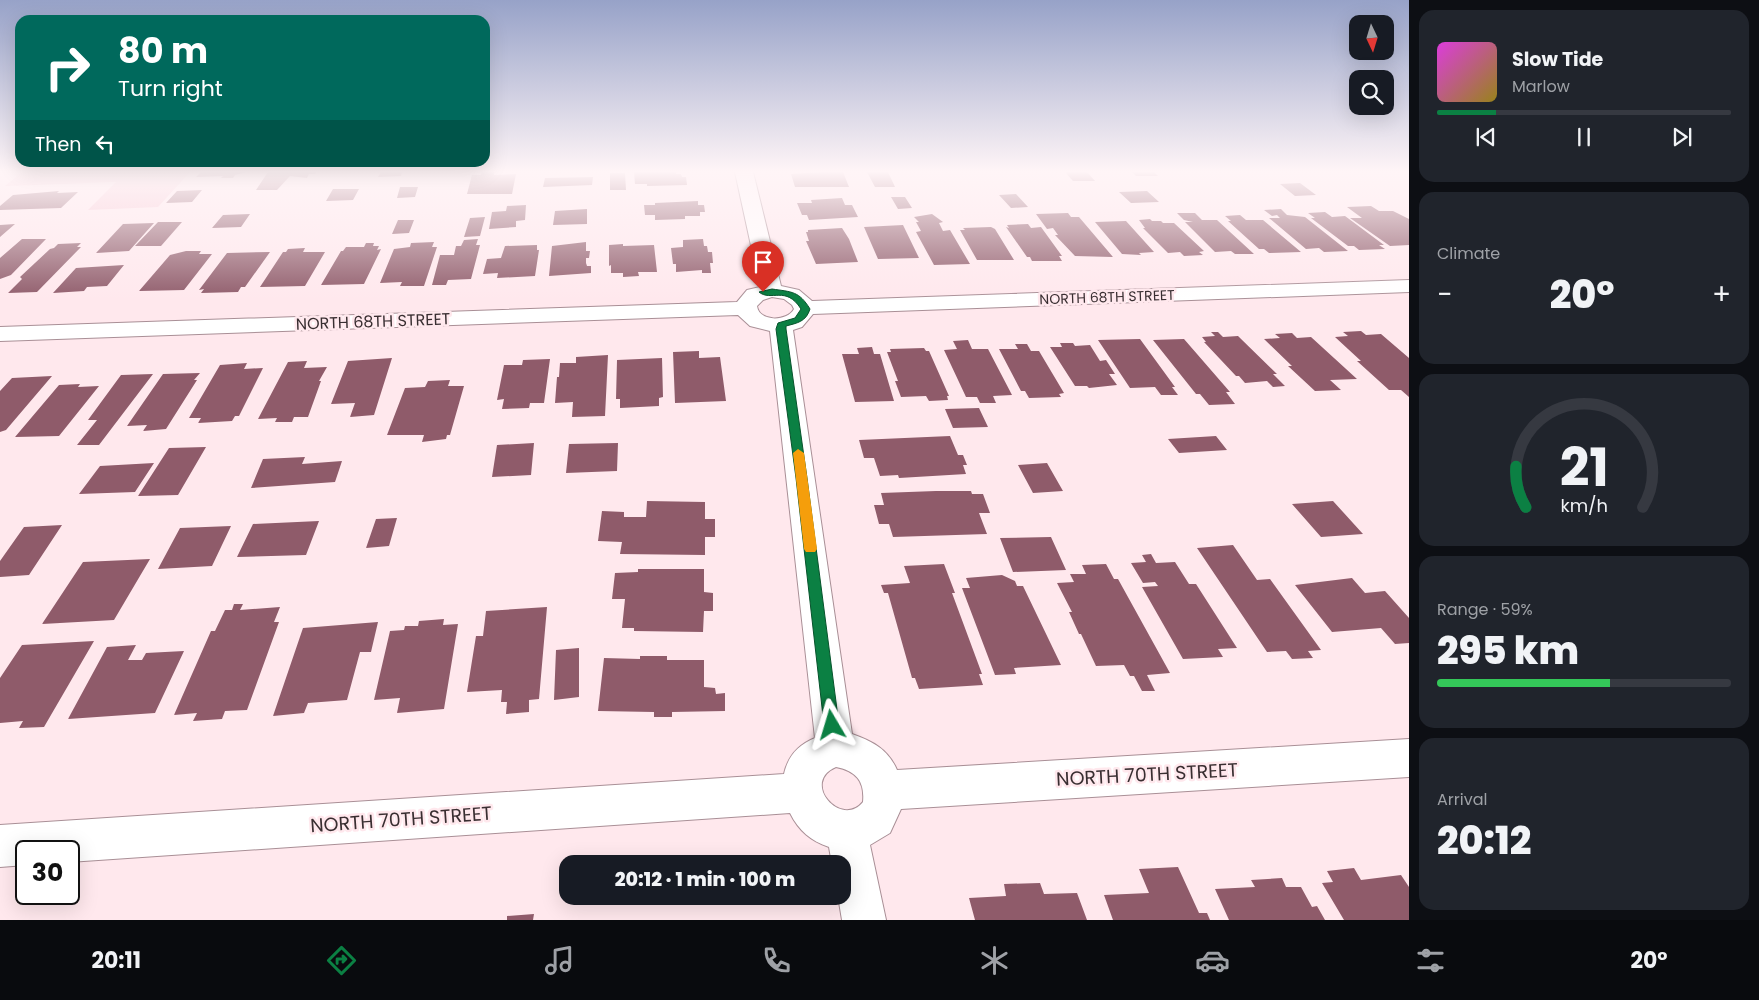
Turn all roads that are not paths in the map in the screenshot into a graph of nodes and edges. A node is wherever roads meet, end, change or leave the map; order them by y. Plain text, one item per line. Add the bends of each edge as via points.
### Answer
1 (754, 215) edge
2 (1409, 286) edge
3 (772, 291) junction
4 (745, 308) junction
5 (805, 308) junction
6 (781, 325) junction
7 (0, 334) edge
8 (835, 748) junction
9 (1409, 758) edge
10 (884, 790) junction
11 (801, 793) junction
12 (847, 831) junction
13 (0, 846) edge
14 (864, 920) edge

1 - 3 street
2 - 5 street, NORTH 68TH STREET
3 - 4 street via 755,295
3 - 5 street via 799,298
4 - 6 street via 753,319
4 - 7 street, NORTH 68TH STREET
5 - 6 street via 798,320
6 - 8 street
8 - 10 street via 861,755 872,764
8 - 11 street via 812,757 803,773
9 - 10 street, NORTH 70TH STREET
10 - 12 street via 878,816 868,826
11 - 12 street via 815,818 827,826
11 - 13 street, NORTH 70TH STREET
12 - 14 street

